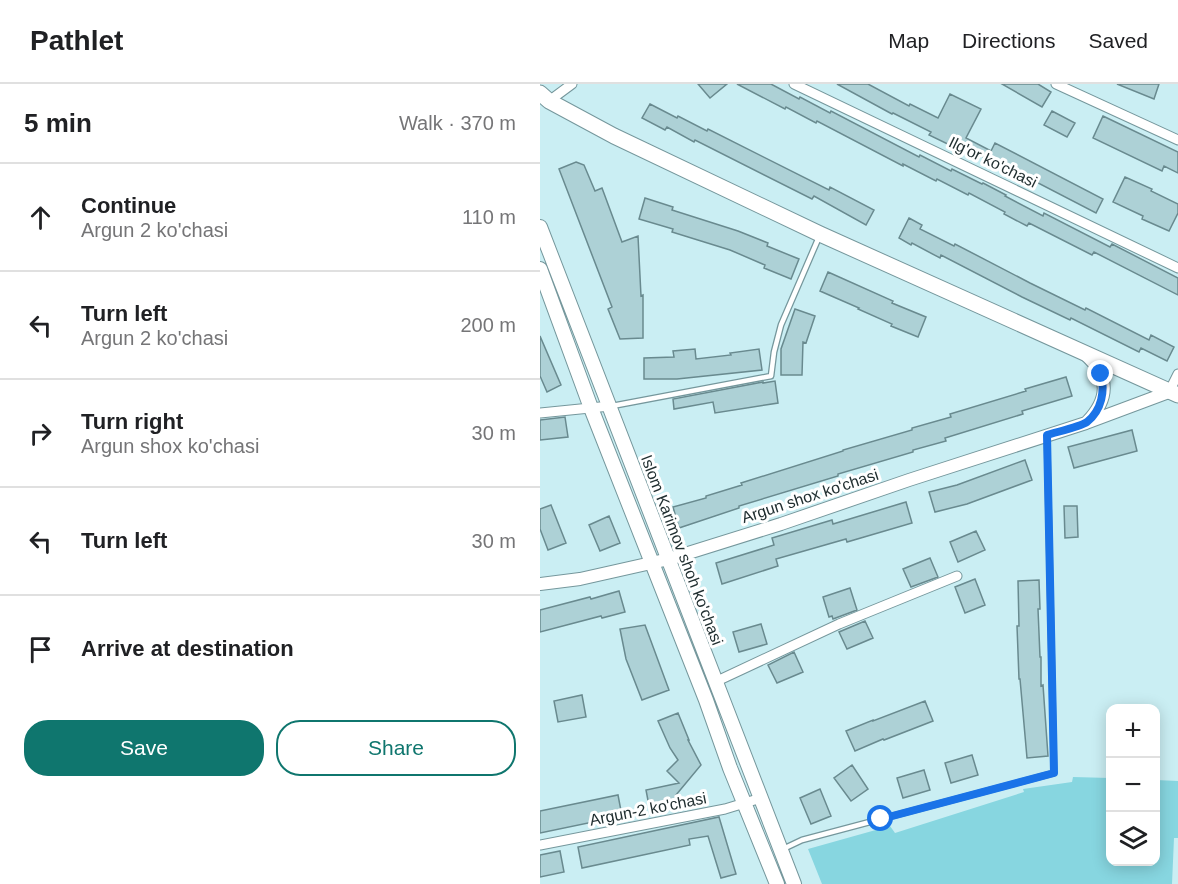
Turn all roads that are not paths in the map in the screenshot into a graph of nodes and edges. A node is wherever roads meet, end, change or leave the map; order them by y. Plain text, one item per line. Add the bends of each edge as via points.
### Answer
1 (572, 84) edge
2 (794, 84) edge
3 (1056, 84) edge
4 (543, 102) edge
5 (1178, 140) edge
6 (540, 227) edge
7 (820, 234) junction
8 (1178, 268) edge
9 (540, 269) edge
10 (1085, 354) junction
11 (1178, 374) edge
12 (1174, 394) edge
13 (610, 406) junction
14 (591, 408) junction
15 (540, 413) edge
16 (1086, 423) junction
17 (1047, 435) junction
18 (669, 559) junction
19 (652, 562) junction
20 (957, 576) dead end
21 (540, 584) edge
22 (715, 682) junction
23 (761, 798) junction
24 (745, 804) junction
25 (540, 845) edge
26 (781, 850) junction
27 (777, 884) edge
28 (794, 884) edge

1 - 4 street
2 - 8 street, Ilg'or ko'chasi
3 - 5 street
4 - 7 main road
6 - 13 main road, Islom Karimov shoh ko'chasi
7 - 10 main road
7 - 13 lane via 781,325 771,375
9 - 14 main road, Islom Karimov shoh ko'chasi
10 - 12 main road
10 - 16 street via 1101,374 1103,391 1098,408
11 - 12 street
12 - 16 street, Argun shox ko'chasi
13 - 14 street
13 - 18 main road, Islom Karimov shoh ko'chasi
14 - 15 street
14 - 19 main road, Islom Karimov shoh ko'chasi
16 - 17 street, Argun shox ko'chasi
17 - 18 street, Argun shox ko'chasi
17 - 26 lane via 1054,773 801,840
18 - 19 street, Argun shox ko'chasi
18 - 22 main road, Islom Karimov shoh ko'chasi
19 - 21 street, Argun shox ko'chasi
19 - 24 main road, Islom Karimov shoh ko'chasi
20 - 22 street via 839,624
22 - 23 main road, Islom Karimov shoh ko'chasi
23 - 24 street, Argun-2 ko'chasi
23 - 26 main road, Islom Karimov shoh ko'chasi
24 - 25 street, Argun-2 ko'chasi
24 - 27 main road, Islom Karimov shoh ko'chasi
26 - 28 main road, Islom Karimov shoh ko'chasi

